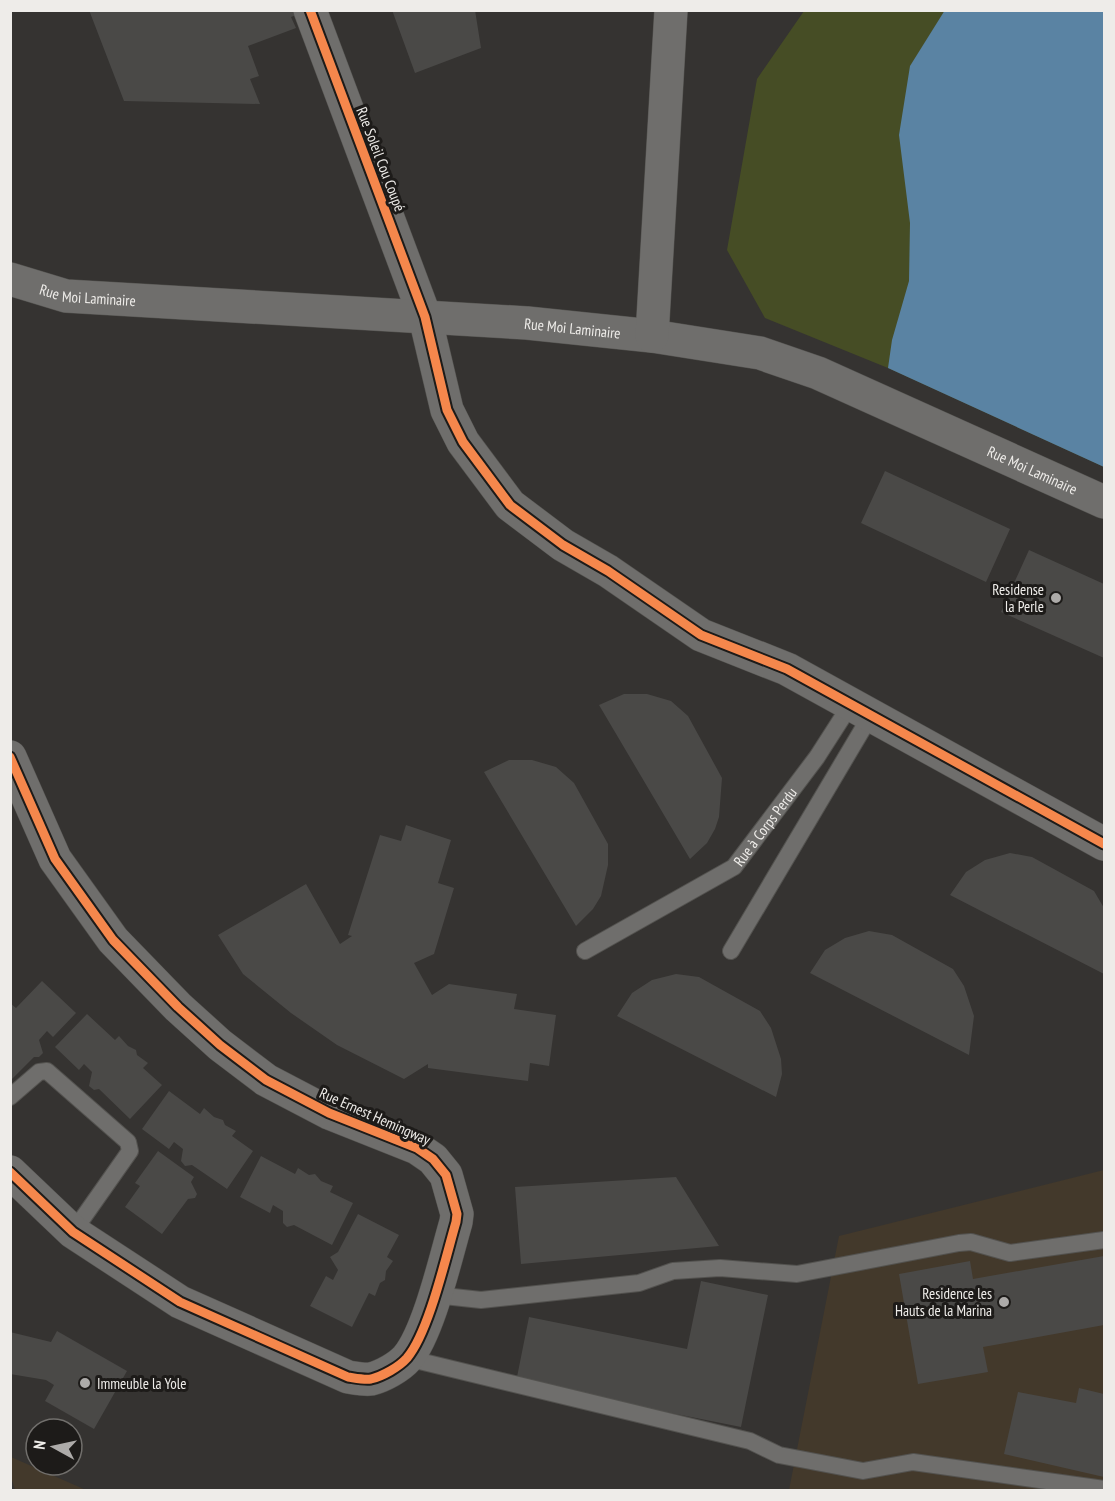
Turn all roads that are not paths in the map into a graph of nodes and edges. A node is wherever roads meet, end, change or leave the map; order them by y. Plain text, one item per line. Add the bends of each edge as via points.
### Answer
1 (310, 10) edge
2 (671, 10) edge
3 (10, 279) edge
4 (425, 317) junction
5 (652, 336) junction
6 (1104, 502) edge
7 (861, 710) junction
8 (10, 758) edge
9 (1104, 844) edge
10 (585, 951) dead end
11 (731, 951) dead end
12 (10, 1097) edge
13 (10, 1172) edge
14 (73, 1232) junction
15 (1104, 1240) edge
16 (435, 1295) junction
17 (407, 1358) junction
18 (1104, 1489) edge

1 - 4 street, Rue Soleil Cou Coupé
2 - 5 street
3 - 4 street, Rue Moi Laminaire via 66,296
4 - 5 street, Rue Moi Laminaire
4 - 7 street, Rue Soleil Cou Coupé via 447,410 463,442 510,505 562,545 701,634 781,666
5 - 6 street, Rue Moi Laminaire via 760,353 818,373
7 - 9 street, Rue Soleil Cou Coupé
7 - 10 lane, Rue à Corps Perdu via 817,757 734,867
7 - 11 lane, Rue à Corps Perdu
8 - 16 street, Rue Ernest Hemingway via 55,859 113,940 178,1007 266,1080 329,1113 417,1148 446,1175 457,1214
12 - 14 lane via 39,1072 47,1071 128,1142 130,1151 120,1169
13 - 14 street
14 - 17 street via 180,1302 348,1377 370,1379
15 - 16 lane via 1010,1253 971,1242 797,1274 720,1268 672,1271 639,1283 481,1300
16 - 17 street, Rue Ernest Hemingway
17 - 18 lane via 750,1441 779,1455 863,1471 913,1462

